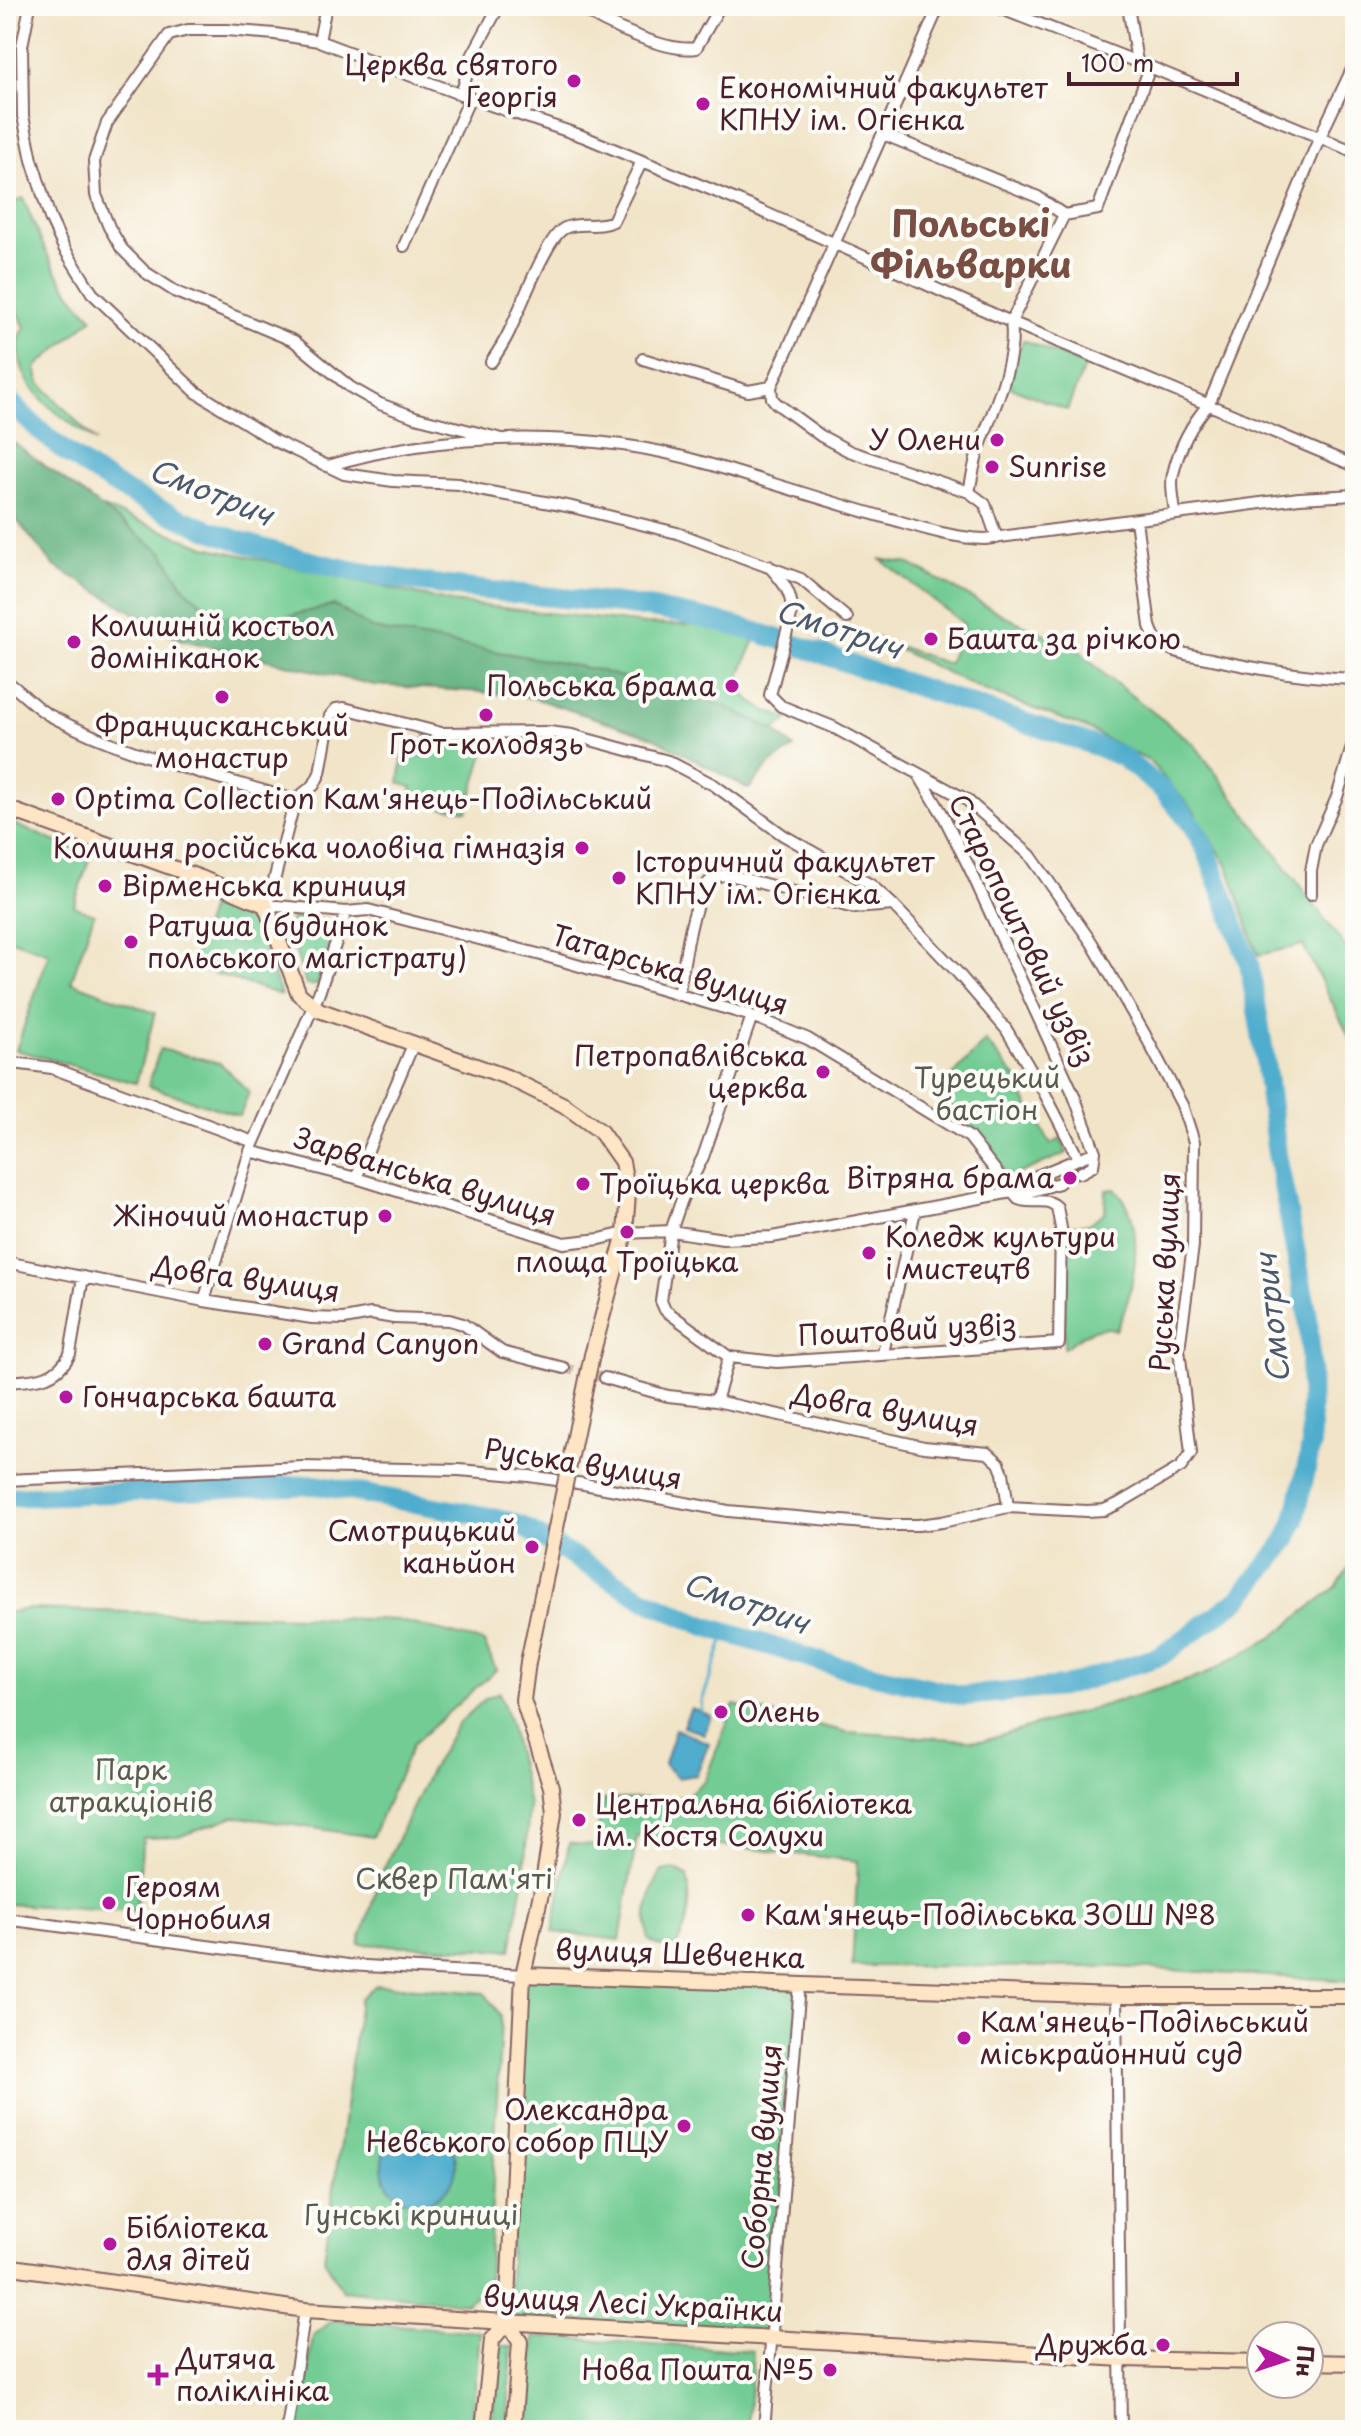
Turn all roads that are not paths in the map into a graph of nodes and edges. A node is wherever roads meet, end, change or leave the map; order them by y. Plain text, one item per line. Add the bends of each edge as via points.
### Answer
1 (30, 6) edge
2 (326, 6) edge
3 (499, 6) edge
4 (578, 6) edge
5 (720, 6) edge
6 (939, 6) edge
7 (994, 6) edge
8 (1128, 6) edge
9 (319, 41) junction
10 (1137, 62) junction
11 (1355, 63) edge
12 (1150, 67) junction
13 (465, 97) junction
14 (883, 134) junction
15 (1319, 139) junction
16 (1355, 152) edge
17 (642, 161) junction
18 (1064, 215) junction
19 (833, 245) junction
20 (404, 246) dead end
21 (1011, 322) junction
22 (643, 359) dead end
23 (491, 362) dead end
24 (771, 387) junction
25 (1209, 404) junction
26 (502, 439) junction
27 (328, 466) junction
28 (1355, 466) edge
29 (969, 492) junction
30 (1355, 495) edge
31 (1175, 513) junction
32 (1136, 520) junction
33 (997, 538) junction
34 (769, 566) junction
35 (847, 618) dead end
36 (1355, 679) edge
37 (6, 681) edge
38 (1355, 737) edge
39 (919, 776) junction
40 (295, 800) junction
41 (6, 808) edge
42 (1311, 894) dead end
43 (265, 905) junction
44 (893, 905) junction
45 (346, 912) junction
46 (678, 995) junction
47 (312, 1005) junction
48 (752, 1016) junction
49 (413, 1045) junction
50 (6, 1062) edge
51 (252, 1146) junction
52 (1095, 1152) junction
53 (1078, 1158) junction
54 (1080, 1173) tunnel mouth
55 (356, 1178) junction
56 (1059, 1183) tunnel mouth
57 (1012, 1192) junction
58 (915, 1211) junction
59 (671, 1231) junction
60 (625, 1233) junction
61 (6, 1262) edge
62 (83, 1277) junction
63 (204, 1301) junction
64 (883, 1353) junction
65 (729, 1357) junction
66 (564, 1368) tunnel mouth
67 (605, 1378) tunnel mouth
68 (6, 1382) edge
69 (716, 1401) junction
70 (6, 1480) edge
71 (1008, 1507) junction
72 (6, 1919) edge
73 (523, 1975) junction
74 (800, 1984) junction
75 (1116, 1996) junction
76 (1355, 1996) edge
77 (6, 2266) edge
78 (305, 2310) junction
79 (507, 2322) junction
80 (770, 2337) junction
81 (1122, 2359) junction
82 (1245, 2362) edge
83 (1325, 2362) edge
84 (1355, 2363) edge
85 (287, 2430) edge
86 (483, 2430) edge
87 (513, 2430) edge
88 (764, 2430) edge
89 (1121, 2430) edge

1 - 27 street via 22,46 27,139 50,218 85,283 196,392 263,435
2 - 9 street
3 - 13 street via 472,56
4 - 5 street via 683,50 696,48
6 - 14 street
7 - 10 street
8 - 10 street
9 - 13 street
9 - 26 street via 227,30 169,35 107,123 94,161 96,195 105,219 122,249 165,286 294,341 350,387 380,404
10 - 12 street
11 - 15 street
12 - 15 street
12 - 18 street via 1098,209
13 - 17 street
13 - 20 street
14 - 18 street via 1038,197
14 - 19 street
15 - 16 street
15 - 25 street
17 - 19 street
17 - 23 street via 613,221 558,233
18 - 21 street
19 - 21 street
19 - 24 street
21 - 25 street
21 - 29 street via 1001,391
22 - 24 street via 748,391
24 - 29 street via 776,403 832,443
25 - 28 street
25 - 31 street via 1193,422 1173,472
26 - 27 street via 443,441
26 - 33 street via 638,448 950,535
27 - 34 street via 363,478 459,484 572,507 677,533
29 - 33 street via 985,504
30 - 31 street
31 - 32 street
32 - 33 street
32 - 36 street via 1150,626 1162,645 1241,667
34 - 35 street via 801,579
34 - 39 street, Руська вулиця via 792,599 770,695 781,706 833,727
37 - 40 street via 46,714 85,732
38 - 42 street via 1316,845
39 - 52 street, Старопоштовий узвіз via 970,869
39 - 71 street, Руська вулиця via 967,800 1030,855 1118,986 1169,1078 1194,1142 1193,1246 1179,1364 1191,1453 1181,1467 1104,1510
40 - 43 street
40 - 44 street via 320,773 330,716 336,709 441,733 572,735 656,757 694,774 783,835 871,885
41 - 43 main road
43 - 45 street, Татарська вулиця
43 - 47 main road via 299,994
44 - 46 street via 854,908 717,876 697,900
44 - 53 street via 1006,1029
45 - 46 street, Татарська вулиця via 368,910
45 - 47 street
46 - 48 street, Татарська вулиця
47 - 49 main road
47 - 51 street
48 - 57 street, Татарська вулиця via 808,1039 969,1137
48 - 59 street
49 - 55 street
49 - 60 main road via 507,1077 564,1105 600,1131 622,1162 628,1194
50 - 51 street, Зарванська вулиця via 52,1068
51 - 55 street, Зарванська вулиця
51 - 63 street
52 - 53 street
52 - 54 street via 1093,1166
53 - 57 street via 1015,1185
55 - 60 street, Зарванська вулиця via 564,1243
56 - 57 street, Зарванська вулиця via 1019,1195
57 - 58 street, Зарванська вулиця
57 - 64 street, Поштовий узвіз via 1022,1201 1048,1201 1057,1207 1059,1343
58 - 59 street, Зарванська вулиця via 772,1237 723,1239
58 - 64 street
59 - 60 street, Зарванська вулиця
59 - 65 street via 661,1301 665,1310
60 - 73 main road, bridge via 592,1355 528,1662 523,1700 554,1813
61 - 62 street, Довга вулиця
62 - 63 street, Довга вулиця
62 - 68 street via 65,1364 43,1379
63 - 66 street, Довга вулиця via 312,1318 371,1314 449,1320 502,1352
64 - 65 street, Поштовий узвіз via 777,1362
65 - 69 street
67 - 69 street, Довга вулиця via 668,1396
69 - 71 street, Довга вулиця via 924,1447 988,1453 1003,1473
70 - 71 street, Руська вулиця via 303,1467 459,1470 571,1482 728,1511 888,1525 942,1522
72 - 73 street, вулиця Шевченка via 348,1965
73 - 74 main road, вулиця Шевченка
73 - 79 main road
74 - 75 main road, вулиця Шевченка
74 - 80 street, Соборна вулиця
75 - 76 main road, вулиця Шевченка
75 - 81 street
77 - 78 main road, вулиця Лесі Українки
78 - 79 main road, вулиця Лесі Українки
78 - 85 street
79 - 80 main road, вулиця Лесі Українки
79 - 86 main road via 492,2340
79 - 87 main road via 520,2342
80 - 81 main road, вулиця Лесі Українки
80 - 88 street, Соборна вулиця
81 - 82 main road, вулиця Лесі Українки
81 - 89 street
83 - 84 main road

